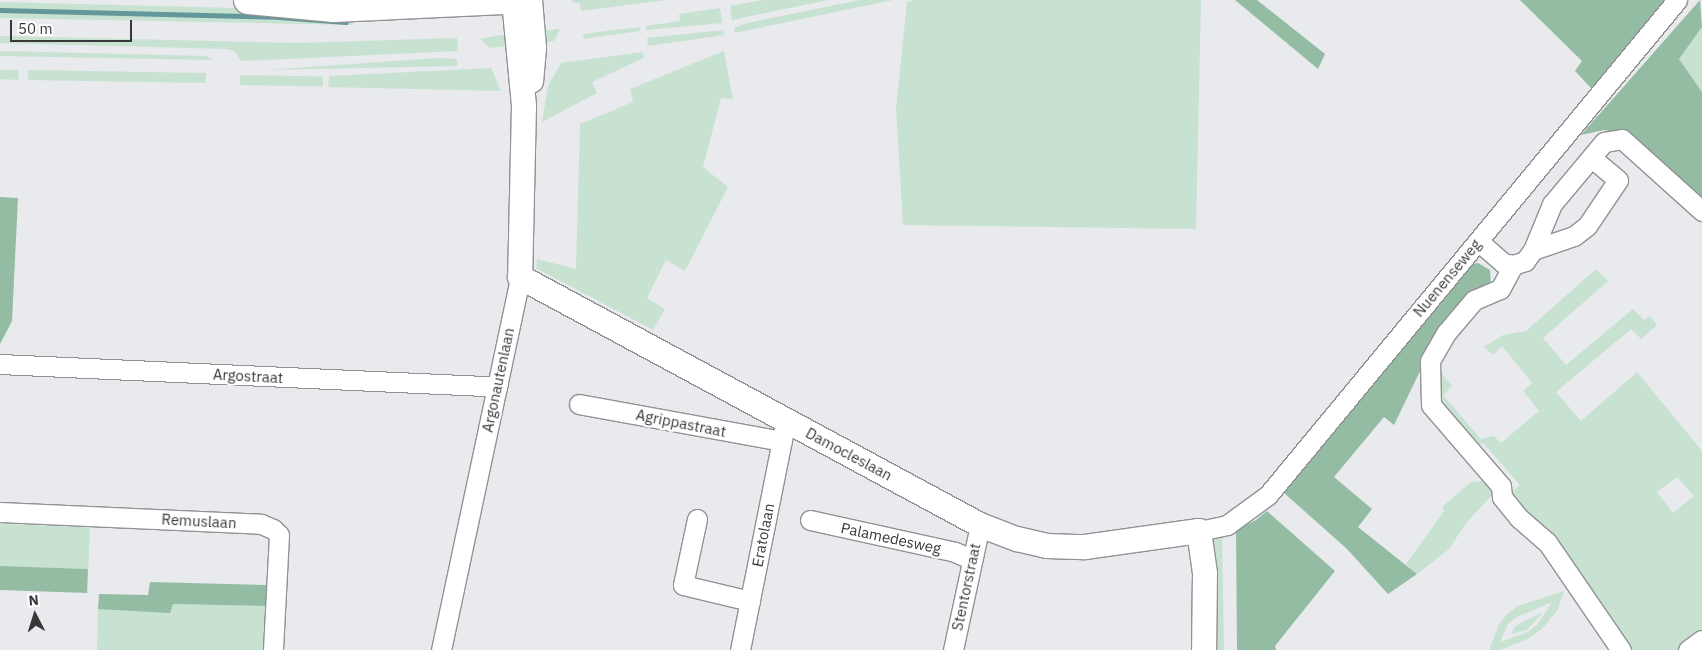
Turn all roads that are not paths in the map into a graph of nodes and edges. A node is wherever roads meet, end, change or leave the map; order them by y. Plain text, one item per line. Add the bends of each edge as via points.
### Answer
1 (248, 0) edge
2 (504, 0) edge
3 (514, 0) edge
4 (530, 0) edge
5 (1677, 0) edge
6 (524, 106) junction
7 (1591, 157) junction
8 (1702, 211) edge
9 (1478, 241) junction
10 (1533, 250) junction
11 (1513, 265) junction
12 (520, 277) junction
13 (0, 364) edge
14 (497, 387) junction
15 (579, 404) dead end
16 (784, 431) junction
17 (0, 512) edge
18 (697, 519) dead end
19 (810, 520) dead end
20 (980, 525) junction
21 (1199, 531) junction
22 (971, 560) junction
23 (750, 601) junction
24 (1702, 640) edge
25 (274, 650) edge
26 (441, 650) edge
27 (740, 650) edge
28 (953, 650) edge
29 (1204, 650) edge
30 (1621, 650) edge
31 (1688, 650) edge

1 - 2 main road via 334,8
3 - 6 street, Argonautenlaan
4 - 6 street, Argonautenlaan via 533,67
5 - 9 street, Nuenenseweg
6 - 12 street, Argonautenlaan
7 - 8 street via 1604,142 1622,139
7 - 10 street via 1552,204
7 - 10 street via 1618,180 1587,226 1574,236
9 - 11 street via 1503,263
9 - 21 street, Nuenenseweg via 1268,495 1227,525
10 - 11 street via 1525,261
11 - 30 street via 1500,289 1474,300 1446,333 1430,361 1431,405 1501,486 1502,497 1519,518 1547,542
12 - 14 street, Argonautenlaan
12 - 16 street, Damocleslaan
13 - 14 street, Argostraat
14 - 26 street, Argonautenlaan
15 - 16 street, Agrippastraat
16 - 20 street, Damocleslaan
16 - 23 street, Eratolaan
17 - 25 street, Remuslaan via 261,524 273,529 279,535
18 - 23 street via 683,585
19 - 22 street, Palamedesweg via 955,552
20 - 21 street, Damocleslaan via 1046,546 1085,547
20 - 22 street, Stentorstraat
21 - 29 street via 1205,573
22 - 28 street, Stentorstraat
23 - 27 street, Eratolaan
24 - 31 street

